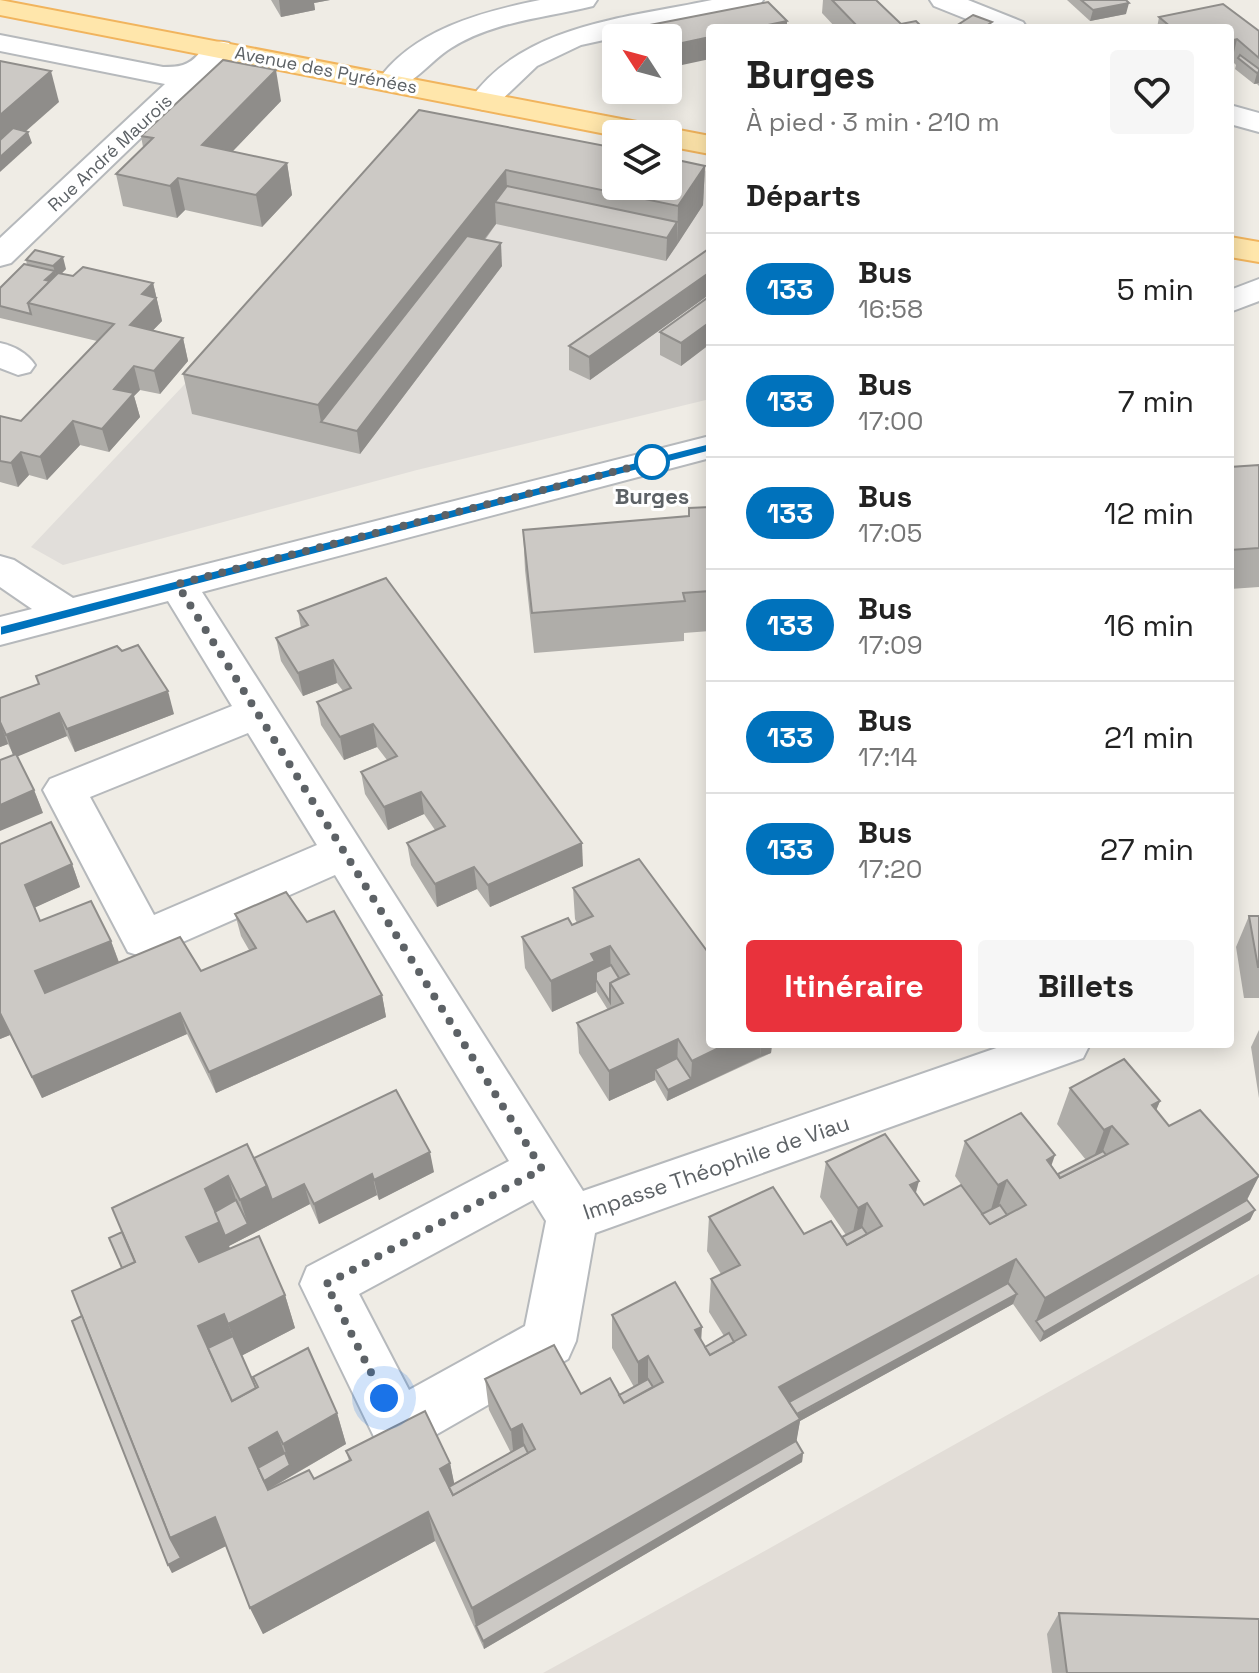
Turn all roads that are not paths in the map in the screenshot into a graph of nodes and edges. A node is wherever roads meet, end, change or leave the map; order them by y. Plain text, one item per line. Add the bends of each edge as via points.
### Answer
1 (583, 0) edge
2 (749, 0) edge
3 (944, 0) edge
4 (0, 7) edge
5 (1003, 24) edge
6 (0, 43) edge
7 (219, 49) junction
8 (195, 72) junction
9 (390, 83) junction
10 (484, 101) junction
11 (1234, 115) edge
12 (1259, 123) edge
13 (602, 124) edge
14 (682, 140) edge
15 (706, 144) edge
16 (1234, 248) edge
17 (1259, 252) edge
18 (0, 256) edge
19 (1259, 289) edge
20 (1234, 300) edge
21 (706, 448) edge
22 (0, 569) edge
23 (177, 584) junction
24 (67, 613) junction
25 (0, 631) edge
26 (258, 712) junction
27 (345, 852) junction
28 (1055, 1048) edge
29 (542, 1169) junction
30 (572, 1218) junction

1 - 9 street via 460,33 430,48
2 - 10 street via 572,39 527,60
3 - 5 street
4 - 7 main road, Avenue des Pyrénées
6 - 8 street via 163,76
7 - 8 street, Rue André Maurois
7 - 9 main road, Avenue des Pyrénées
8 - 18 street, Rue André Maurois
9 - 10 main road, Avenue des Pyrénées
10 - 13 main road, Avenue des Pyrénées
11 - 12 street
14 - 15 main road
16 - 17 main road
19 - 20 street
21 - 23 street
22 - 24 street
23 - 24 street
23 - 26 street, Impasse Théophile de Viau
24 - 25 street
26 - 27 street, Impasse Théophile de Viau
26 - 27 street via 65,790 144,939
27 - 29 street, Impasse Théophile de Viau
28 - 30 street, Impasse Théophile de Viau
29 - 30 street, Impasse Théophile de Viau
29 - 30 street via 326,1284 398,1426 549,1341

